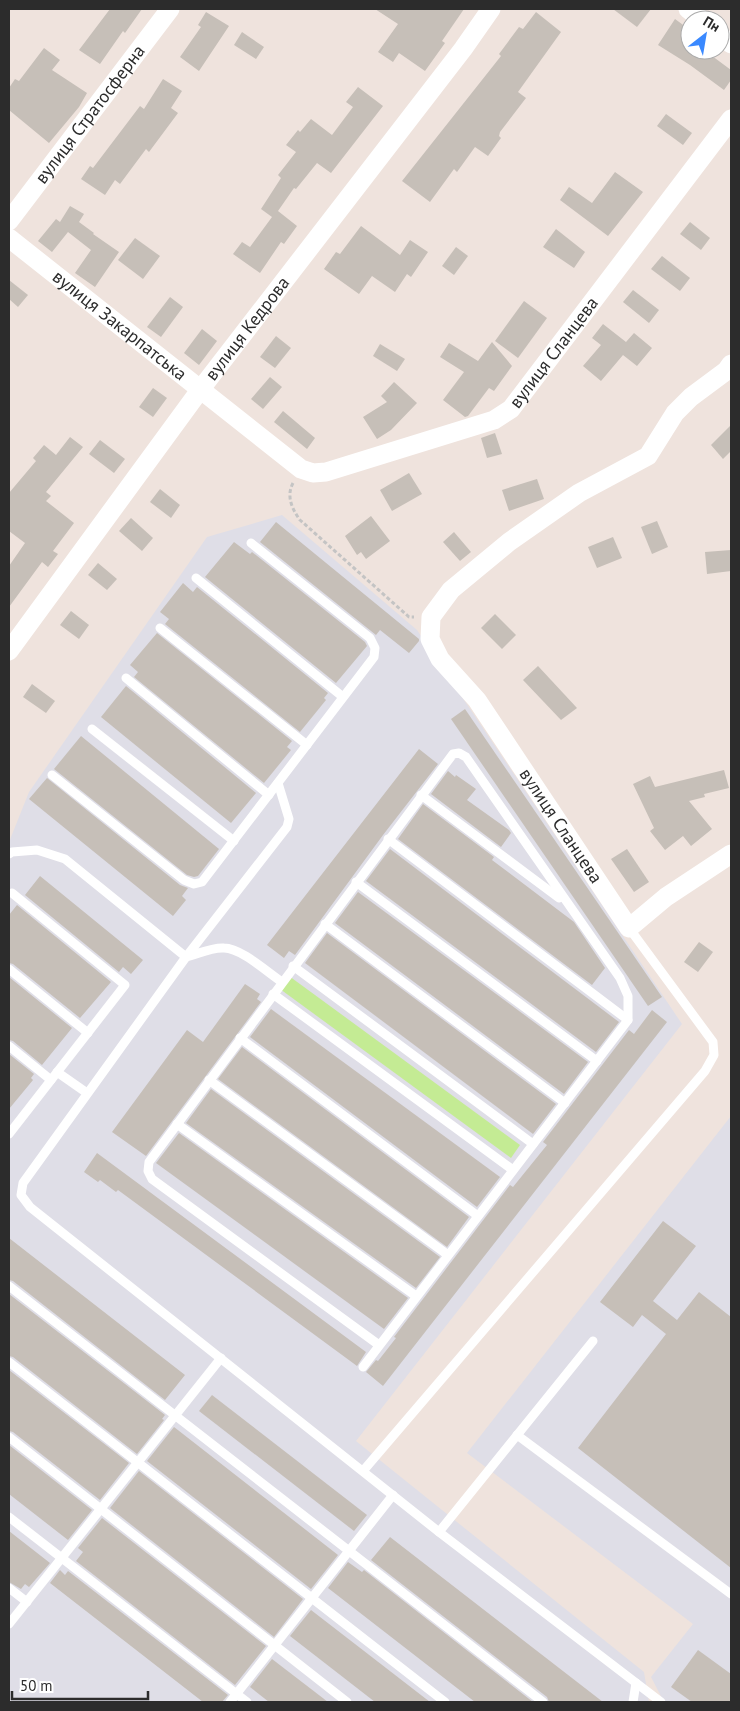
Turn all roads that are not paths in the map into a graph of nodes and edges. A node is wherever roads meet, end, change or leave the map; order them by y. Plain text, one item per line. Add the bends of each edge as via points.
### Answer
1 (170, 9) edge
2 (491, 9) edge
3 (731, 119) edge
4 (9, 220) edge
5 (9, 238) edge
6 (731, 364) edge
7 (200, 390) junction
8 (301, 469) joint
9 (251, 542) dead end
10 (196, 578) dead end
11 (160, 628) dead end
12 (9, 651) edge
13 (126, 678) dead end
14 (343, 696) junction
15 (92, 729) dead end
16 (307, 745) junction
17 (52, 775) dead end
18 (278, 784) junction
19 (421, 795) junction
20 (269, 796) junction
21 (388, 839) junction
22 (234, 841) junction
23 (9, 854) edge
24 (731, 854) edge
25 (356, 882) junction
26 (12, 894) dead end
27 (566, 904) junction
28 (325, 924) junction
29 (629, 928) junction
30 (186, 957) junction
31 (293, 966) junction
32 (9, 969) edge
33 (282, 982) junction
34 (272, 994) junction
35 (628, 1020) junction
36 (88, 1032) junction
37 (240, 1038) junction
38 (9, 1046) edge
39 (597, 1061) junction
40 (57, 1072) junction
41 (51, 1080) junction
42 (209, 1080) junction
43 (87, 1093) junction
44 (565, 1103) junction
45 (12, 1124) edge
46 (177, 1124) junction
47 (9, 1134) edge
48 (533, 1144) junction
49 (514, 1170) junction
50 (478, 1216) junction
51 (448, 1255) junction
52 (9, 1286) edge
53 (416, 1296) junction
54 (593, 1341) dead end
55 (379, 1345) junction
56 (221, 1358) junction
57 (9, 1362) edge
58 (363, 1367) dead end
59 (175, 1415) junction
60 (517, 1435) junction
61 (9, 1437) edge
62 (138, 1462) junction
63 (363, 1471) junction
64 (394, 1495) junction
65 (101, 1509) junction
66 (9, 1517) edge
67 (439, 1532) junction
68 (350, 1551) junction
69 (62, 1558) junction
70 (9, 1588) edge
71 (731, 1594) edge
72 (312, 1599) junction
73 (27, 1602) junction
74 (9, 1624) edge
75 (275, 1646) junction
76 (636, 1683) junction
77 (237, 1694) junction
78 (230, 1702) edge
79 (247, 1702) edge
80 (347, 1702) edge
81 (445, 1702) edge
82 (543, 1702) edge
83 (633, 1702) edge
84 (661, 1702) edge
85 (666, 1702) edge

1 - 4 street, вулиця Стратосферна
2 - 7 street, вулиця Кедрова
3 - 8 street, вулиця Сланцева via 511,409 494,420 326,472 313,473
5 - 7 street, вулиця Закарпатська
6 - 29 street, вулиця Сланцева via 675,413 648,456 579,493 509,542 451,590 431,617 430,639 440,659 477,700
7 - 8 street, вулиця Закарпатська
7 - 12 street, вулиця Кедрова
9 - 14 lane via 370,638 375,648 374,657
10 - 14 lane
11 - 16 lane
13 - 20 lane
14 - 16 lane
15 - 22 lane
16 - 18 lane
17 - 22 lane via 184,880 194,884 202,882
18 - 20 lane
18 - 30 lane via 289,819 287,827
19 - 21 lane
19 - 27 lane
19 - 27 lane via 453,754 466,757
20 - 22 lane
21 - 25 lane
21 - 35 lane
23 - 30 lane via 37,850 65,859
24 - 29 street via 666,897
25 - 28 lane
25 - 39 lane
26 - 36 lane via 125,985
27 - 35 lane via 620,978 628,996
28 - 31 lane
28 - 44 lane
29 - 63 lane via 713,1042 714,1055 706,1071
30 - 33 lane via 222,947 230,948
30 - 43 lane
31 - 33 lane
31 - 48 lane
32 - 36 lane
33 - 34 lane
34 - 37 lane
34 - 49 lane
35 - 39 lane
36 - 40 lane
37 - 42 lane
37 - 50 lane
38 - 41 lane
39 - 44 lane
40 - 41 lane
40 - 43 lane
41 - 45 lane
42 - 46 lane
42 - 51 lane
43 - 56 lane via 23,1182 21,1195 30,1207
44 - 48 lane
45 - 47 lane
46 - 53 lane
46 - 55 lane via 149,1162 152,1179
48 - 49 lane
49 - 50 lane
50 - 51 lane
51 - 53 lane
52 - 59 lane
53 - 55 lane
54 - 60 lane
55 - 58 lane
56 - 59 lane
56 - 63 lane
57 - 62 lane
59 - 62 lane
59 - 68 lane
60 - 67 lane
60 - 71 lane
61 - 65 lane
62 - 65 lane
62 - 72 lane
63 - 64 lane
64 - 67 lane
64 - 68 lane
65 - 69 lane
65 - 75 lane
66 - 69 lane
67 - 76 lane
68 - 72 lane
68 - 82 lane
69 - 73 lane
69 - 77 lane
70 - 73 lane
72 - 75 lane
72 - 81 lane
73 - 74 lane
75 - 77 lane
75 - 80 lane
76 - 83 lane
76 - 84 lane
77 - 78 lane
77 - 79 lane
84 - 85 lane

